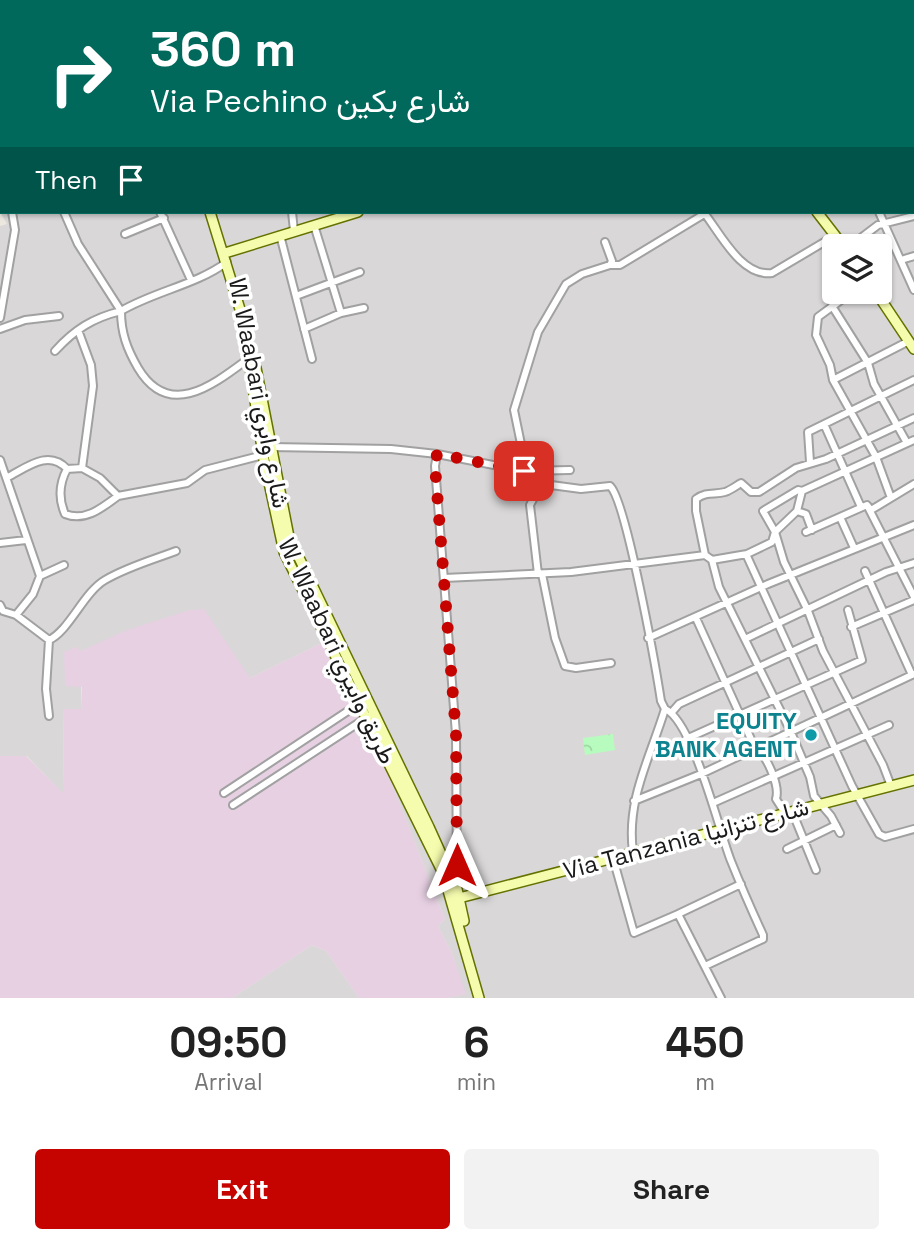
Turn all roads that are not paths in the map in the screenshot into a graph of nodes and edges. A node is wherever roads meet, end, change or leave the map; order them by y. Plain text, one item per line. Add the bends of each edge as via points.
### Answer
1 (12, 214) edge
2 (65, 214) edge
3 (211, 214) edge
4 (217, 214) edge
5 (292, 214) edge
6 (345, 214) edge
7 (704, 214) edge
8 (707, 214) edge
9 (819, 214) edge
10 (880, 214) edge
11 (162, 215) edge
12 (914, 216) edge
13 (884, 223) junction
14 (314, 225) junction
15 (294, 230) junction
16 (125, 234) dead end
17 (835, 234) edge
18 (867, 234) edge
19 (280, 235) junction
20 (605, 242) dead end
21 (822, 243) edge
22 (228, 255) junction
23 (914, 256) edge
24 (901, 260) junction
25 (610, 265) junction
26 (360, 272) dead end
27 (191, 280) junction
28 (333, 282) junction
29 (914, 290) edge
30 (296, 296) junction
31 (835, 304) edge
32 (884, 304) edge
33 (832, 306) junction
34 (364, 308) dead end
35 (121, 311) junction
36 (341, 313) junction
37 (59, 316) dead end
38 (0, 318) edge
39 (0, 329) edge
40 (304, 329) junction
41 (78, 330) junction
42 (911, 345) edge
43 (55, 351) dead end
44 (248, 359) junction
45 (312, 359) dead end
46 (868, 363) junction
47 (833, 380) junction
48 (914, 380) edge
49 (880, 394) junction
50 (851, 411) junction
51 (914, 418) edge
52 (824, 424) junction
53 (897, 427) junction
54 (866, 441) junction
55 (910, 441) edge
56 (266, 451) junction
57 (836, 453) junction
58 (437, 454) junction
59 (876, 457) junction
60 (0, 460) edge
61 (810, 462) junction
62 (82, 468) junction
63 (67, 469) junction
64 (534, 470) junction
65 (569, 470) dead end
66 (845, 471) junction
67 (8, 477) junction
68 (914, 484) edge
69 (802, 491) junction
70 (118, 496) junction
71 (891, 498) junction
72 (864, 506) junction
73 (797, 511) junction
74 (839, 517) junction
75 (914, 525) edge
76 (775, 532) junction
77 (886, 537) junction
78 (26, 540) junction
79 (0, 543) edge
80 (854, 548) junction
81 (176, 551) dead end
82 (746, 554) junction
83 (705, 555) junction
84 (712, 560) junction
85 (635, 563) junction
86 (914, 563) edge
87 (64, 565) dead end
88 (900, 569) junction
89 (865, 571) dead end
90 (540, 574) junction
91 (40, 576) junction
92 (444, 578) junction
93 (790, 578) junction
94 (870, 580) junction
95 (760, 589) junction
96 (914, 599) edge
97 (727, 605) junction
98 (1, 610) edge
99 (848, 610) dead end
100 (808, 611) junction
101 (884, 613) junction
102 (16, 615) junction
103 (696, 618) junction
104 (776, 623) junction
105 (851, 627) junction
106 (648, 638) junction
107 (745, 639) junction
108 (819, 639) junction
109 (49, 640) junction
110 (789, 653) junction
111 (611, 663) dead end
112 (760, 666) junction
113 (835, 672) junction
114 (913, 675) edge
115 (726, 683) junction
116 (806, 685) junction
117 (773, 698) junction
118 (363, 701) junction
119 (852, 706) junction
120 (668, 710) junction
121 (740, 713) junction
122 (370, 715) junction
123 (49, 716) dead end
124 (821, 717) junction
125 (889, 724) dead end
126 (790, 730) junction
127 (867, 734) junction
128 (686, 740) junction
129 (836, 747) junction
130 (755, 748) junction
131 (804, 763) junction
132 (701, 774) junction
133 (773, 777) junction
134 (914, 780) edge
135 (891, 786) junction
136 (224, 793) dead end
137 (856, 794) junction
138 (634, 801) junction
139 (713, 803) junction
140 (820, 804) junction
141 (233, 805) dead end
142 (789, 812) junction
143 (836, 825) junction
144 (722, 829) junction
145 (914, 829) edge
146 (840, 833) dead end
147 (803, 842) junction
148 (787, 849) dead end
149 (633, 852) junction
150 (613, 858) junction
151 (816, 870) dead end
152 (741, 884) junction
153 (458, 893) junction
154 (678, 914) junction
155 (705, 966) junction
156 (480, 998) edge
157 (721, 998) edge

1 - 38 street via 15,230
2 - 35 street via 78,244
3 - 22 main road, W. Waabari طريق وابيري
4 - 22 main road, W. Waabari شارع وابري
5 - 15 street
6 - 14 main road
7 - 25 street via 631,260
8 - 21 street via 745,265 760,274 772,273
9 - 17 main road
10 - 13 street
11 - 16 street
11 - 27 street
12 - 13 street
13 - 18 street
13 - 24 street
14 - 15 main road
14 - 28 street
15 - 19 main road
19 - 22 main road
19 - 30 street
20 - 25 street
22 - 27 street via 209,275
22 - 44 main road, W. Waabari طريق وابيري
22 - 56 main road, W. Waabari شارع وابري via 249,323
23 - 24 street
24 - 29 street
25 - 64 street via 572,279 538,332 514,410 521,444 534,451
26 - 28 street
27 - 35 street
28 - 30 street
28 - 36 street
30 - 40 street
31 - 33 street
32 - 42 main road
33 - 46 street
33 - 47 street via 815,321
34 - 36 street
35 - 41 street via 108,312
35 - 44 street via 121,332 134,361 147,383 161,392 189,394 215,383
36 - 40 street
37 - 39 street
40 - 45 street
41 - 43 street
41 - 62 street via 91,365 93,386
42 - 46 street
44 - 56 main road, W. Waabari طريق وابيري
46 - 47 street
46 - 49 street
47 - 50 street
48 - 49 street
49 - 50 street
49 - 53 street
50 - 52 street
50 - 54 street
51 - 53 street
52 - 57 street
52 - 61 street via 808,432
53 - 54 street
53 - 55 street
54 - 57 street
54 - 59 street
55 - 59 street
56 - 58 street via 391,449
56 - 70 street via 205,470 187,483
56 - 118 main road, W. Waabari طريق وابيري via 284,552
57 - 61 street
57 - 66 street
58 - 64 street
58 - 92 street
59 - 66 street
59 - 71 street
60 - 67 street
61 - 83 street via 759,492 751,492 741,483 696,499
62 - 63 street
62 - 70 street
63 - 67 street via 46,458
63 - 70 street via 60,483 65,514 96,512
64 - 65 street
66 - 69 street
66 - 72 street
67 - 78 street
68 - 71 street
69 - 73 street
69 - 76 street via 764,511
71 - 72 street via 871,510
72 - 74 street
72 - 77 street
73 - 74 street via 806,514 809,531
73 - 76 street
74 - 80 street
75 - 77 street
76 - 82 street via 772,542
76 - 93 street
77 - 80 street
77 - 88 street
78 - 79 street
78 - 91 street
80 - 93 street
81 - 109 street via 105,580
82 - 84 street
82 - 95 street
83 - 84 street
83 - 85 street
84 - 97 street
85 - 90 street
85 - 90 street via 610,486 551,485 538,490 530,505
85 - 106 street
86 - 88 street
87 - 91 street
88 - 94 street
88 - 96 street
89 - 94 street
90 - 92 street
90 - 111 street via 565,666
91 - 102 street
92 - 153 street via 456,734
93 - 95 street
93 - 100 street
94 - 100 street
94 - 101 street
95 - 97 street
95 - 104 street
96 - 101 street
97 - 103 street
97 - 107 street
98 - 102 street
99 - 105 street
100 - 104 street
100 - 108 street
101 - 105 street
101 - 114 street
102 - 109 street
103 - 106 street
103 - 115 street
104 - 107 street
104 - 110 street
105 - 113 street via 862,660
106 - 120 street
107 - 112 street
108 - 110 street
108 - 113 street
109 - 123 street
110 - 112 street
110 - 116 street
112 - 115 street
112 - 117 street
113 - 116 street
113 - 119 street
114 - 119 street
115 - 120 street
115 - 121 street
116 - 117 street
116 - 124 street
117 - 121 street
117 - 126 street
118 - 122 main road, W. Waabari طريق وابيري
118 - 136 street
119 - 124 street
119 - 127 street
120 - 128 street
120 - 138 street
121 - 128 street
121 - 130 street
122 - 141 street
122 - 153 main road
122 - 156 main road, W. Waabari طريق وابيري via 446,880
124 - 126 street
124 - 129 street
125 - 127 street
126 - 130 street
126 - 131 street
127 - 129 street
127 - 135 street
128 - 132 street
129 - 131 street
129 - 137 street
130 - 132 street
130 - 133 street
131 - 133 street
131 - 140 street
132 - 138 street
132 - 139 street
133 - 139 street
133 - 142 street via 776,799
134 - 135 main road, Via Tanzania شارع تنزانيا
135 - 137 main road, Via Tanzania شارع تنزانيا
137 - 140 main road, Via Tanzania شارع تنزانيا
137 - 145 street via 882,838
138 - 149 street
139 - 144 street
140 - 142 main road, Via Tanzania شارع تنزانيا
140 - 143 street
142 - 144 main road, Via Tanzania شارع تنزانيا
142 - 147 street
143 - 146 street
143 - 147 street
144 - 149 main road, Via Tanzania شارع تنزانيا
144 - 152 street
147 - 148 street
147 - 151 street
149 - 150 main road, Via Tanzania شارع تنزانيا
150 - 153 main road, Via Tanzania شارع تنزانيا
150 - 154 street via 634,933
152 - 154 street
152 - 155 street via 763,939
153 - 156 main road
154 - 155 street
155 - 157 street

